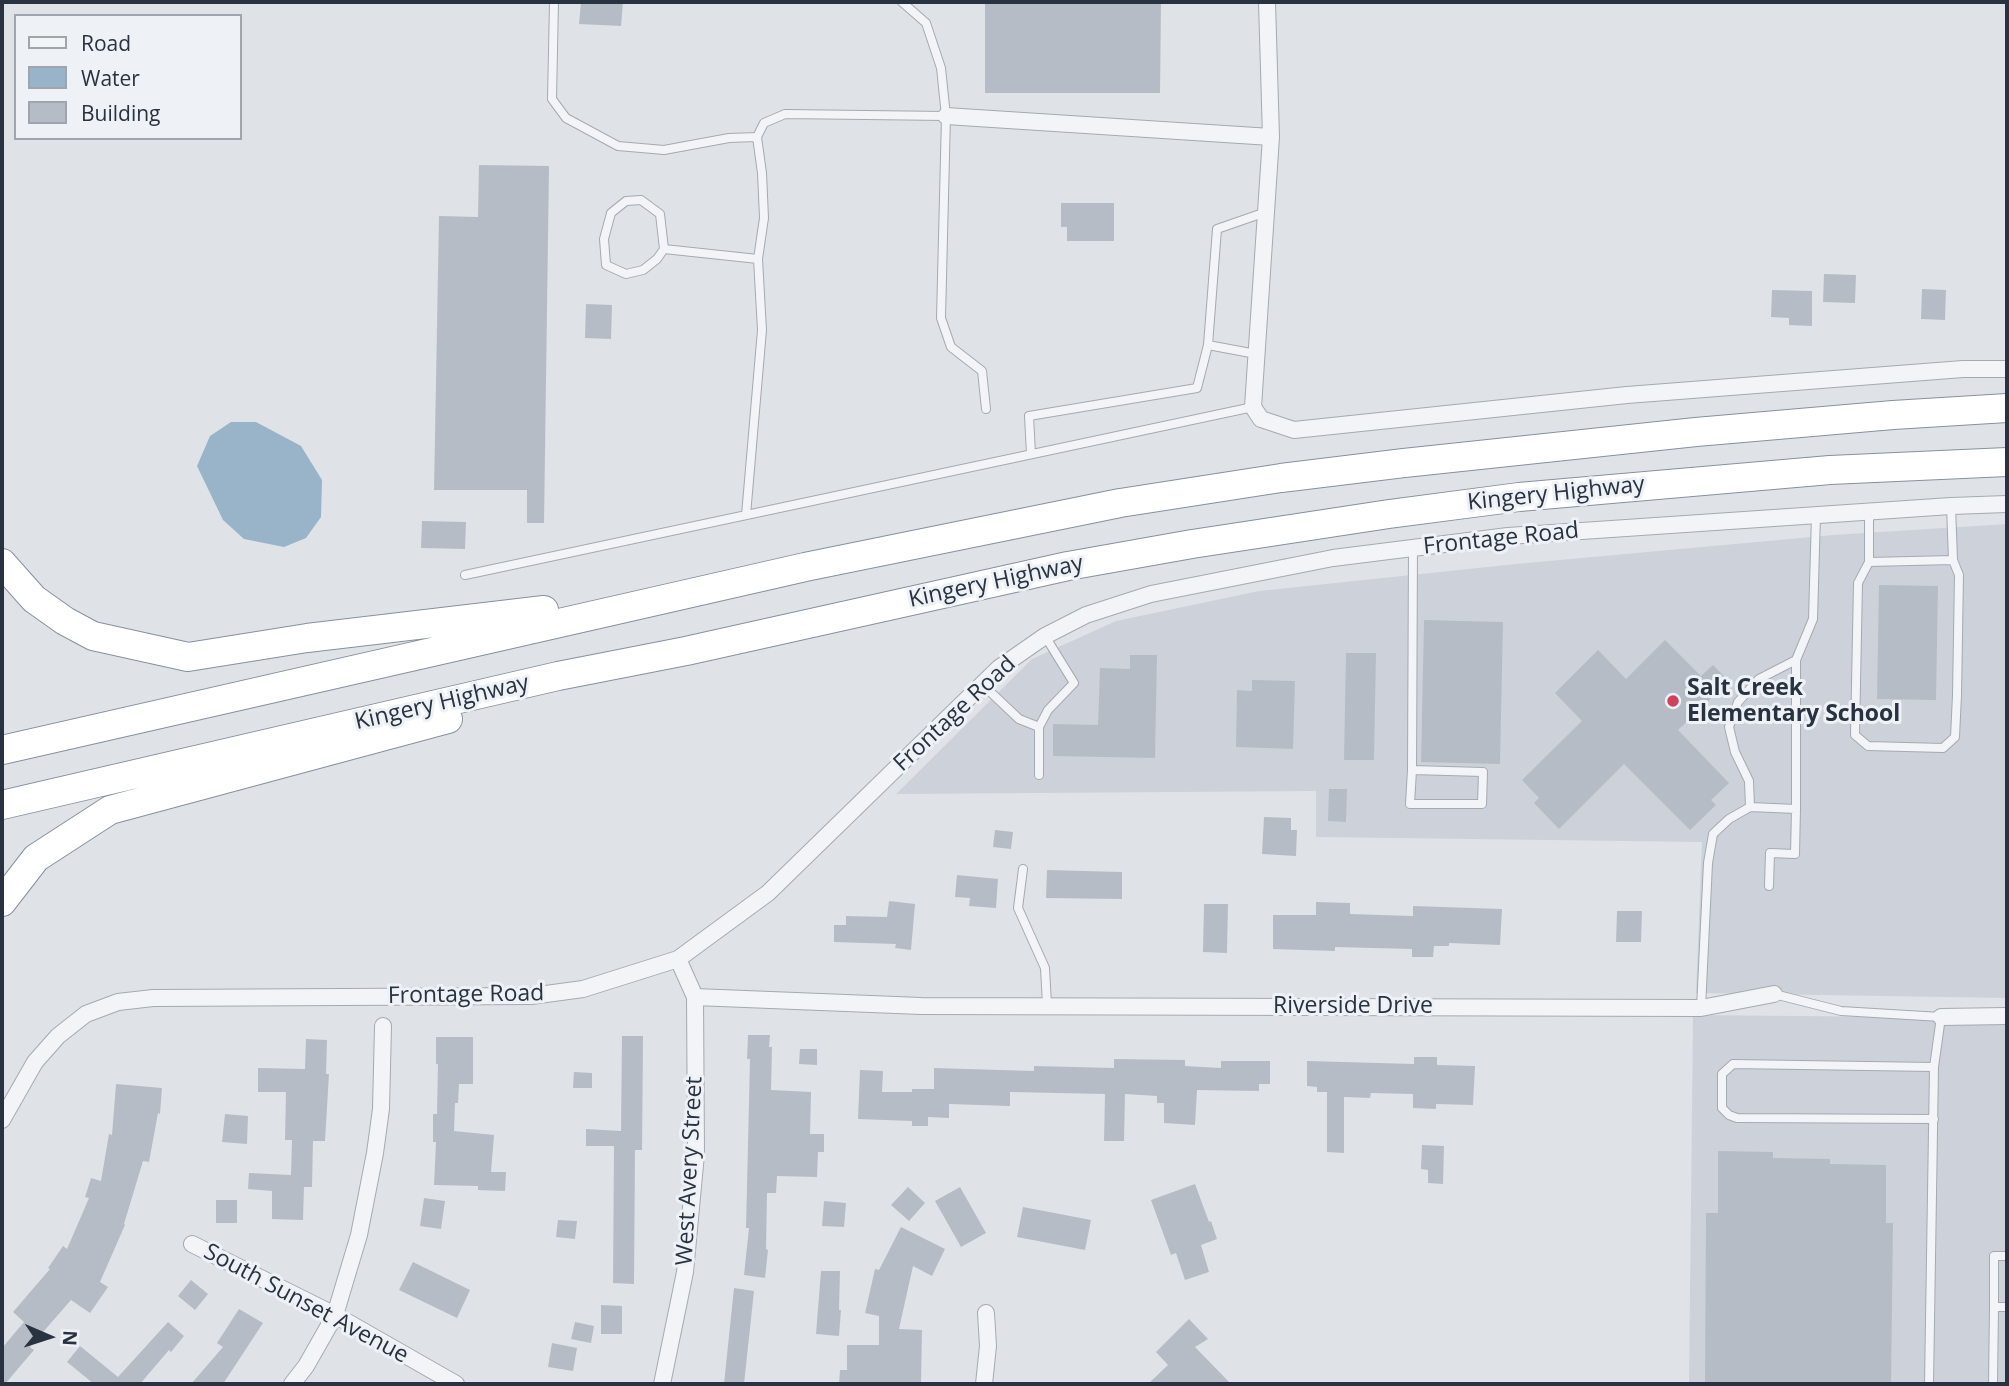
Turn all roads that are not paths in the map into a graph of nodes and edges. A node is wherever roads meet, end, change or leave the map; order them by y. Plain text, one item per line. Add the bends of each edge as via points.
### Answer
1 (554, 2) edge
2 (902, 2) edge
3 (1268, 2) edge
4 (946, 116) junction
5 (757, 137) junction
6 (1271, 137) junction
7 (1266, 212) junction
8 (664, 249) junction
9 (758, 259) junction
10 (1208, 345) junction
11 (1256, 354) junction
12 (2007, 369) edge
13 (1253, 407) junction
14 (2007, 408) edge
15 (986, 409) dead end
16 (1031, 454) junction
17 (2007, 462) edge
18 (2007, 505) edge
19 (1951, 506) junction
20 (1869, 511) junction
21 (746, 515) junction
22 (1816, 515) junction
23 (1413, 548) junction
24 (1953, 560) junction
25 (1870, 562) junction
26 (2, 563) edge
27 (805, 567) junction
28 (465, 575) dead end
29 (1045, 636) junction
30 (1797, 660) junction
31 (558, 676) junction
32 (982, 684) junction
33 (1039, 726) junction
34 (2, 750) edge
35 (1412, 770) junction
36 (1039, 775) dead end
37 (2, 805) edge
38 (1750, 807) junction
39 (1796, 809) junction
40 (1023, 869) dead end
41 (1769, 886) dead end
42 (2, 902) edge
43 (678, 959) junction
44 (1774, 994) joint
45 (695, 997) junction
46 (1047, 1005) junction
47 (1701, 1008) junction
48 (2007, 1016) edge
49 (1941, 1017) junction
50 (383, 1026) dead end
51 (1934, 1067) junction
52 (1934, 1119) junction
53 (2, 1120) edge
54 (192, 1244) dead end
55 (2007, 1256) edge
56 (1994, 1307) junction
57 (2007, 1307) edge
58 (986, 1313) dead end
59 (335, 1315) junction
60 (292, 1384) edge
61 (456, 1384) edge
62 (662, 1384) edge
63 (984, 1384) edge
64 (1929, 1384) edge
65 (1993, 1384) edge

1 - 5 lane via 552,99 566,118 618,146 664,150
2 - 4 lane via 926,23 941,68
3 - 6 street
4 - 5 lane via 785,114 764,123
4 - 6 street
4 - 15 lane via 942,318 951,347 982,370
5 - 9 lane via 764,218
6 - 7 street
7 - 10 lane via 1217,229
7 - 11 street
8 - 8 lane via 642,270 626,274 606,265 604,239 611,212 626,201 641,200 660,214
8 - 9 lane
9 - 21 lane via 762,330
10 - 11 lane
10 - 16 lane via 1197,388 1029,416
11 - 13 street
12 - 13 street via 1627,395 1294,430 1261,419
13 - 16 lane
14 - 27 highway, Kingery Highway via 1696,432 1281,478 1120,503
16 - 21 lane
17 - 31 highway, Kingery Highway via 1691,481 1389,514 1068,566
18 - 19 street, Frontage Road
19 - 20 street, Frontage Road
19 - 24 lane
20 - 22 street, Frontage Road
20 - 25 lane
21 - 28 lane
22 - 23 street, Frontage Road via 1508,536
22 - 30 lane via 1813,619
23 - 29 street, Frontage Road via 1333,558 1151,594 1086,615
23 - 35 lane
24 - 25 lane
24 - 25 lane via 1959,575 1955,737 1943,748 1868,746 1855,735 1857,583
26 - 27 highway via 34,598 93,636 188,657 307,638 520,614
27 - 34 highway, Kingery Highway
29 - 32 street, Frontage Road
29 - 33 lane via 1074,683
30 - 38 lane via 1759,679 1738,702 1729,727 1749,781
30 - 39 lane
31 - 37 highway, Kingery Highway
31 - 42 highway via 435,724 110,810 36,858
32 - 33 lane via 1019,719
32 - 43 street, Frontage Road via 768,893
33 - 36 lane
35 - 35 lane via 1483,772 1482,804 1410,804
38 - 39 lane
38 - 47 lane via 1713,834
39 - 41 lane via 1795,854 1770,853
40 - 46 lane via 1018,908 1045,968
43 - 45 street, West Avery Street
43 - 53 street, Frontage Road via 583,989 531,996 118,1002 86,1014 58,1036 34,1062
44 - 47 street, Riverside Drive
44 - 49 lane, Riverside Drive via 1841,1012
45 - 46 street, Riverside Drive via 921,1006
45 - 62 street, West Avery Street via 697,1108 692,1212
46 - 47 street, Riverside Drive
48 - 49 street, Riverside Drive
49 - 51 lane
50 - 59 street via 375,1153 359,1235
51 - 52 lane
51 - 52 lane via 1733,1065 1722,1074 1722,1108 1737,1118
52 - 64 lane
54 - 59 street, South Sunset Avenue
55 - 56 lane via 1994,1255
56 - 57 lane
56 - 65 lane
58 - 63 street
59 - 60 street
59 - 61 street, South Sunset Avenue

